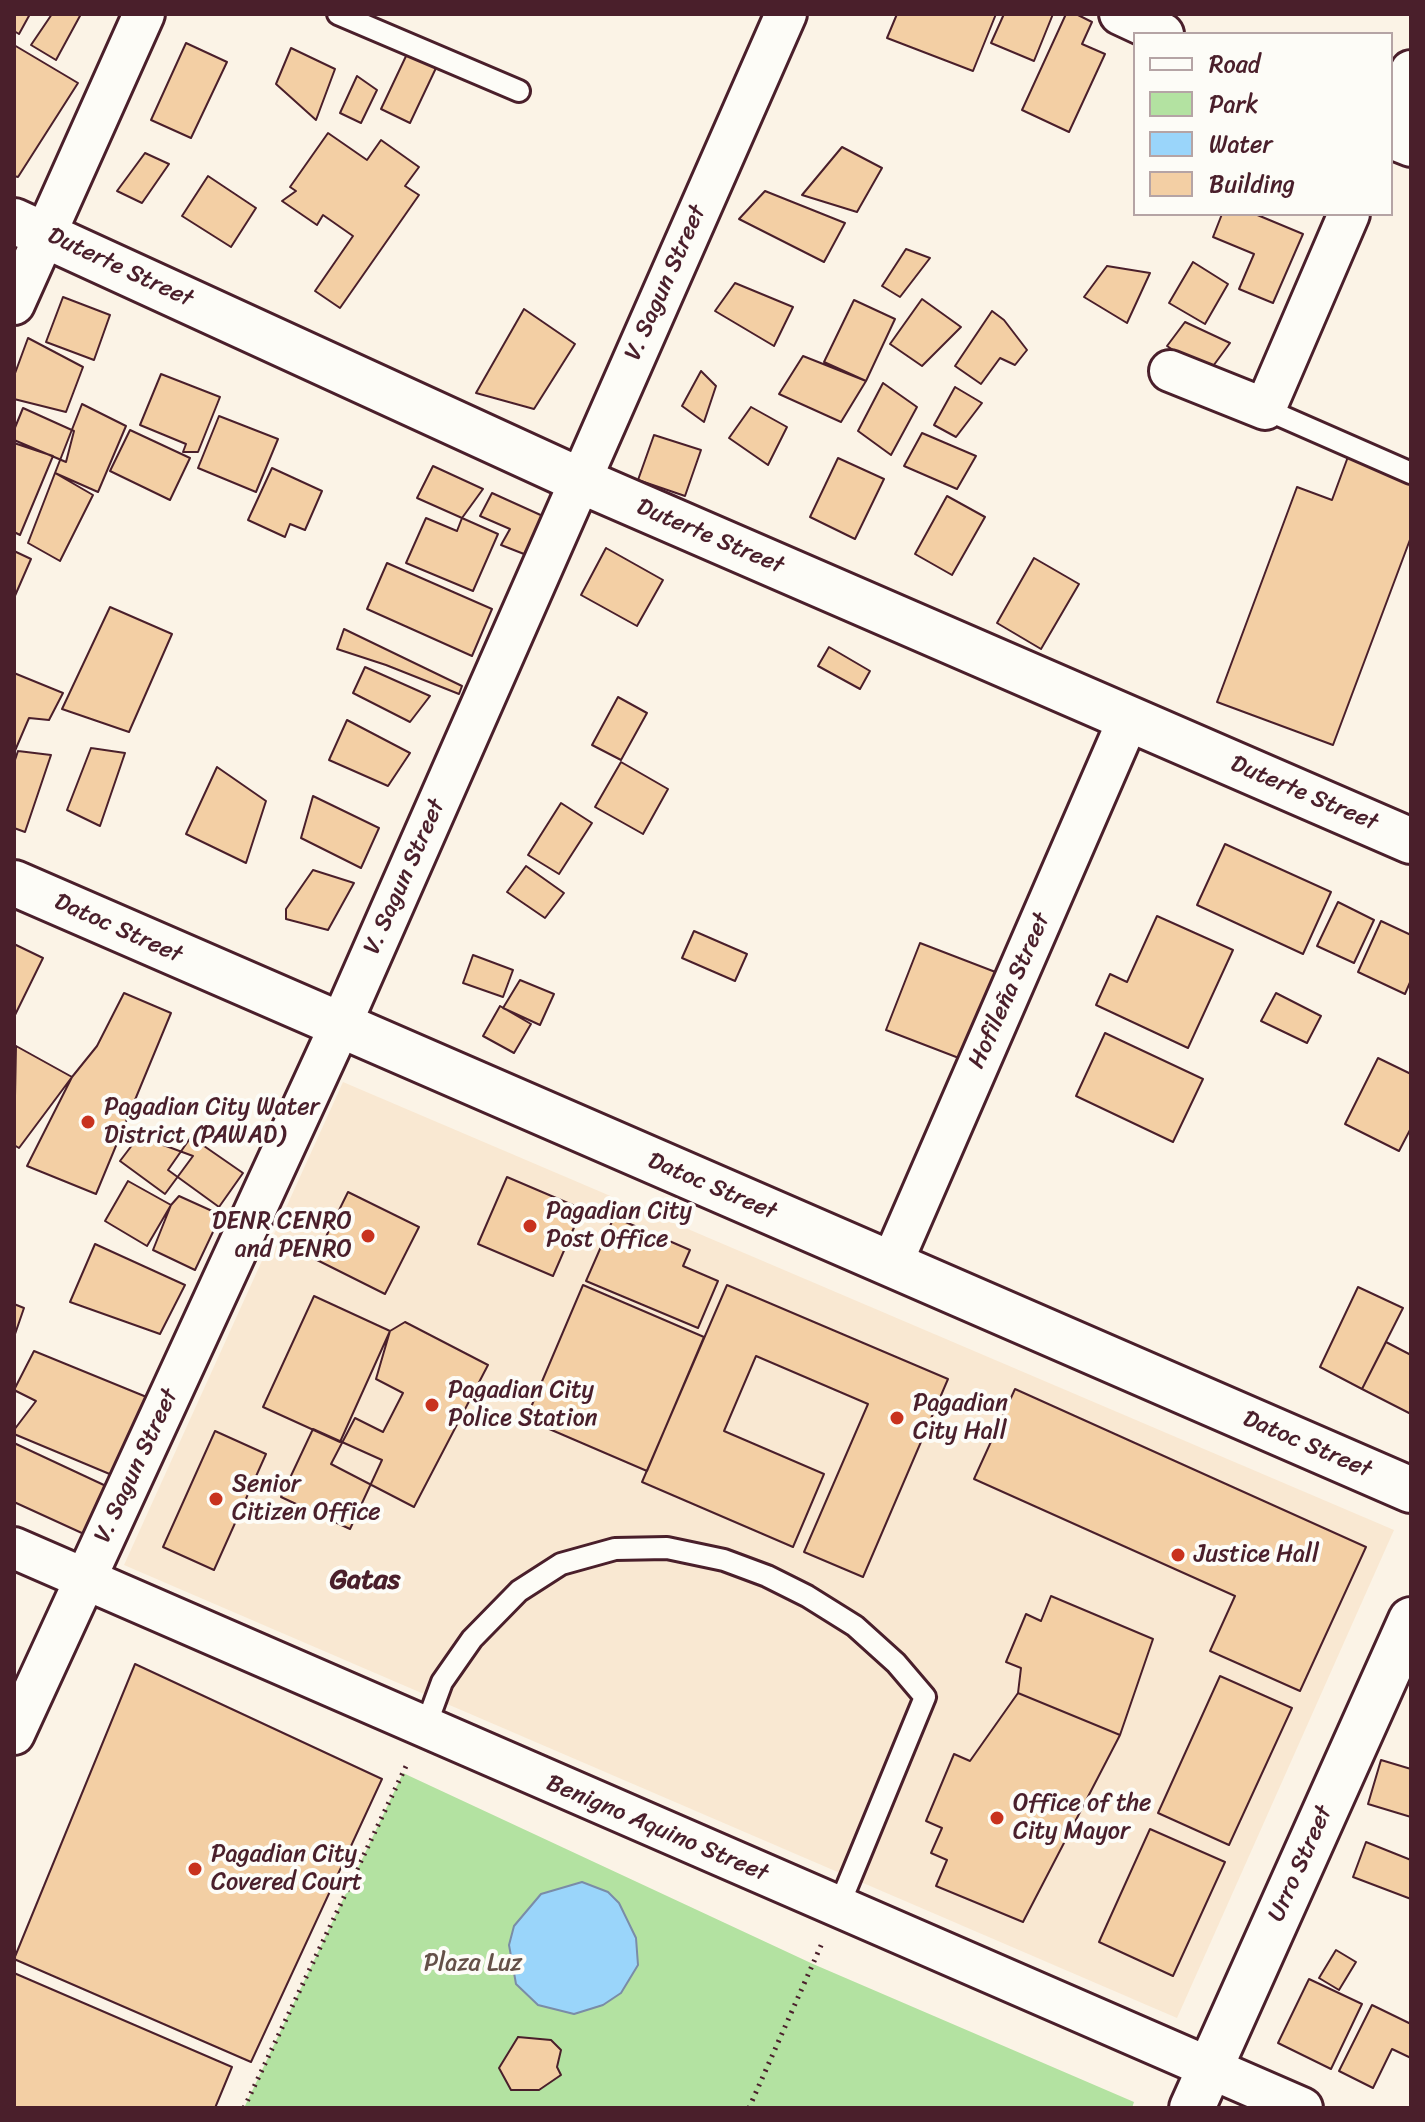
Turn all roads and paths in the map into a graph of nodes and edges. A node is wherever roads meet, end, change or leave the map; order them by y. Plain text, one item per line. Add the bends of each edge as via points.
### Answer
1 (144, 14) edge
2 (338, 14) edge
3 (786, 14) edge
4 (1120, 14) edge
5 (1159, 32) edge
6 (1411, 71) edge
7 (519, 91) dead end
8 (1393, 112) edge
9 (1348, 216) edge
10 (29, 227) edge
11 (14, 304) edge
12 (1170, 371) dead end
13 (1265, 409) junction
14 (1411, 473) edge
15 (579, 480) junction
16 (1129, 718) junction
17 (1411, 841) edge
18 (14, 883) edge
19 (340, 1026) junction
20 (891, 1265) junction
21 (1411, 1490) edge
22 (14, 1548) edge
23 (85, 1580) junction
24 (1411, 1620) edge
25 (425, 1728) junction
26 (14, 1734) edge
27 (838, 1908) junction
28 (1210, 2067) junction
29 (244, 2108) edge
30 (749, 2108) edge
31 (1192, 2108) edge
32 (1302, 2108) edge

1 - 10 street
2 - 7 lane
3 - 15 street, V. Sagun Street
4 - 5 street
6 - 8 street
9 - 13 street
10 - 11 street
10 - 15 street, Duterte Street
12 - 13 street
13 - 14 lane
15 - 16 street, Duterte Street
15 - 19 street, V. Sagun Street
16 - 17 street, Duterte Street
16 - 20 street, Hofileña Street
18 - 19 street, Datoc Street
19 - 20 street, Datoc Street
19 - 23 street, V. Sagun Street
20 - 21 street, Datoc Street
22 - 23 street, Benigno Aquino Street
23 - 25 street, Benigno Aquino Street
23 - 26 street, V. Sagun Street
24 - 28 street, Urro Street
25 - 27 street, Benigno Aquino Street
25 - 27 lane via 442,1682 472,1639 519,1591 561,1564 615,1549 667,1548 767,1576 855,1626 925,1697
25 - 29 path
27 - 28 street, Benigno Aquino Street
27 - 30 path
28 - 31 street, Urro Street
28 - 32 street, Benigno Aquino Street

